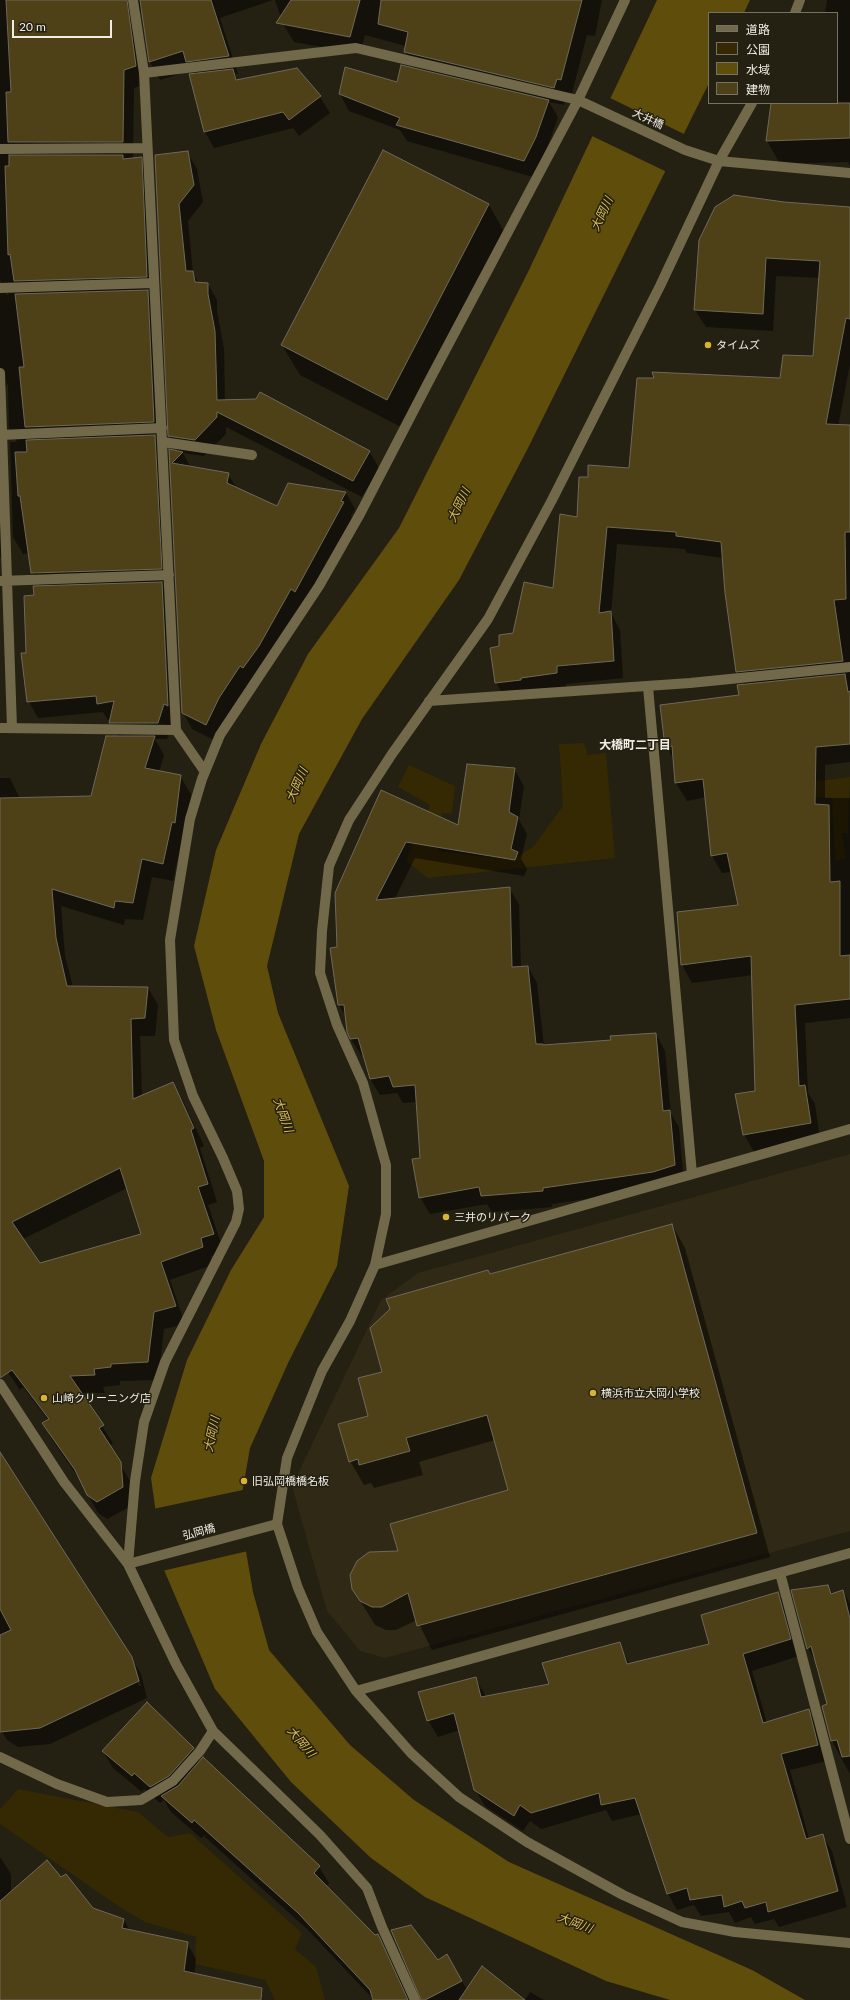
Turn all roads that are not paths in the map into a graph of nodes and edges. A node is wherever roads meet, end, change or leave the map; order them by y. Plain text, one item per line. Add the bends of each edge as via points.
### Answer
1 (133, 0) edge
2 (625, 0) edge
3 (800, 0) edge
4 (795, 12) edge
5 (144, 73) junction
6 (578, 100) junction
7 (751, 104) edge
8 (147, 148) junction
9 (0, 149) edge
10 (719, 161) junction
11 (850, 173) edge
12 (154, 283) junction
13 (0, 288) edge
14 (0, 373) edge
15 (162, 428) junction
16 (1, 435) edge
17 (163, 442) junction
18 (252, 455) dead end
19 (170, 575) junction
20 (4, 581) edge
21 (850, 667) edge
22 (648, 687) junction
23 (429, 702) junction
24 (0, 728) edge
25 (12, 728) junction
26 (176, 730) junction
27 (205, 772) junction
28 (850, 1129) edge
29 (692, 1174) junction
30 (375, 1265) junction
31 (0, 1384) edge
32 (277, 1524) junction
33 (850, 1554) edge
34 (128, 1564) junction
35 (780, 1573) junction
36 (356, 1691) junction
37 (213, 1731) junction
38 (0, 1757) edge
39 (850, 1839) edge
40 (850, 1943) edge
41 (415, 2000) edge

1 - 5 street
2 - 6 street
3 - 4 street
5 - 6 street, 大井橋 via 356,48
5 - 8 street
6 - 10 street, 大井橋 via 685,150
6 - 27 street via 360,514 319,586 220,735
7 - 10 street
8 - 9 street
8 - 12 street
10 - 11 street, 大井橋
10 - 23 street via 660,286 552,500 488,619
12 - 13 street
12 - 15 street
14 - 16 street
15 - 16 street
15 - 17 street
16 - 20 street
17 - 18 street
17 - 19 street
19 - 20 street
19 - 26 street
20 - 25 street
21 - 22 street
22 - 23 street
22 - 29 street
23 - 30 street via 349,820 329,866 322,931 320,974 337,1025 363,1083 386,1165 386,1214
24 - 25 street
25 - 26 street
26 - 27 street
27 - 34 street via 190,819 170,940 174,1040 193,1096 236,1191 239,1209 236,1222 165,1362 144,1422 134,1481
28 - 29 street
29 - 30 street
30 - 32 street via 350,1321 322,1371 287,1458
31 - 34 street via 64,1482
32 - 34 street, 弘岡橋
32 - 36 street via 298,1588 317,1632
33 - 35 street
34 - 37 street via 176,1664
35 - 36 street
35 - 39 street
36 - 40 street via 411,1753 459,1797 527,1842 623,1894 682,1922 735,1932
37 - 38 street via 200,1751 173,1781 141,1800 107,1802 58,1784
37 - 41 street via 320,1835 367,1888

